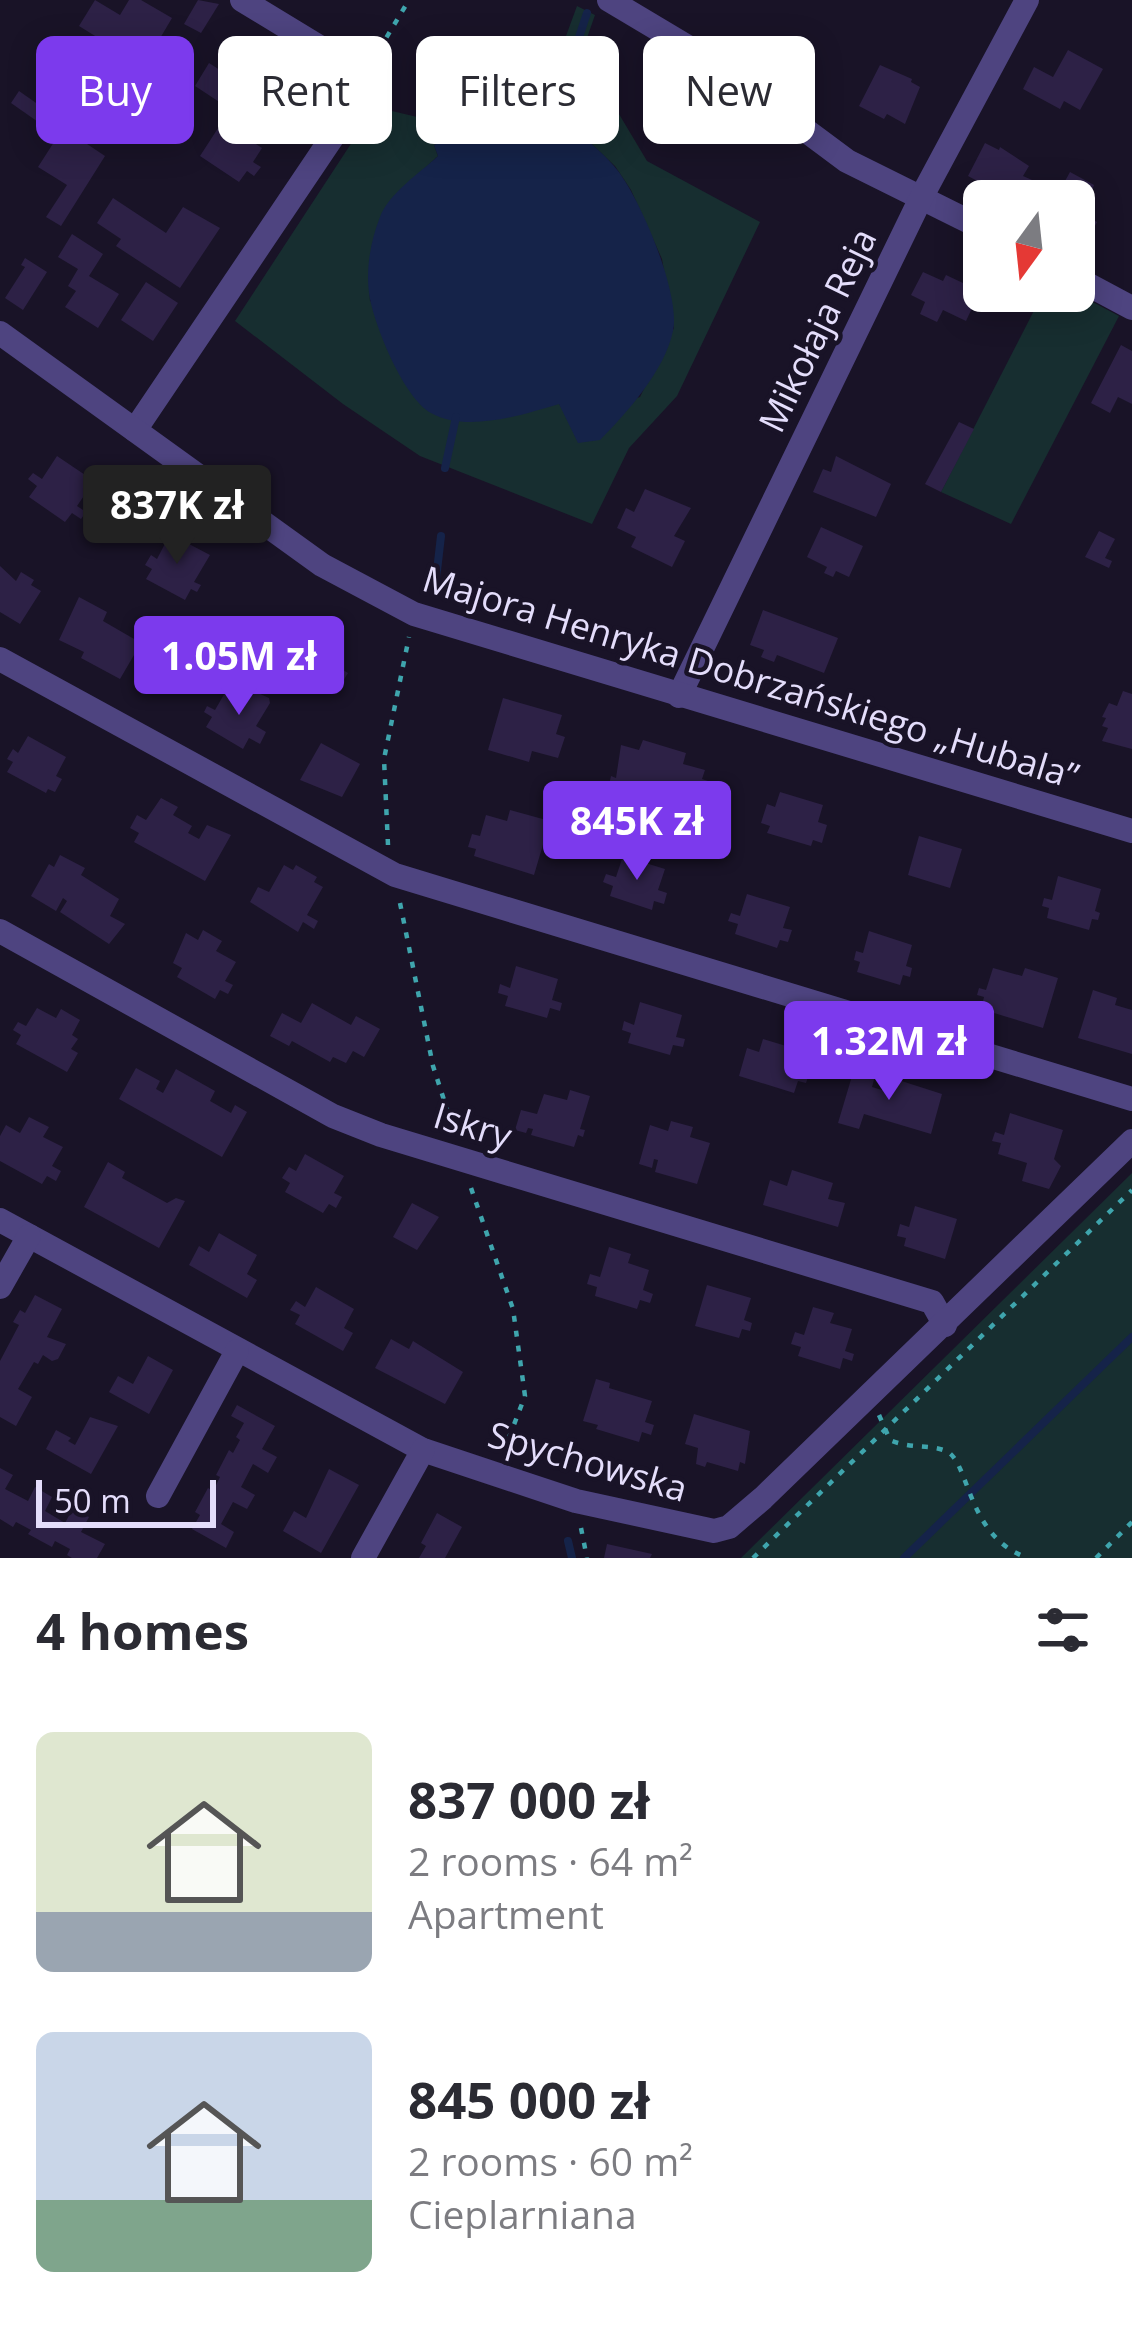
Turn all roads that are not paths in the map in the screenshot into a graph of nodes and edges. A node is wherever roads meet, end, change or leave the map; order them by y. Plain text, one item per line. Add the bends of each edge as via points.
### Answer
1 (242, 0) edge
2 (609, 0) edge
3 (1028, 0) edge
4 (922, 196) junction
5 (963, 218) edge
6 (1095, 288) edge
7 (1132, 308) edge
8 (0, 333) edge
9 (135, 430) junction
10 (0, 659) edge
11 (679, 695) junction
12 (1132, 831) edge
13 (0, 931) edge
14 (1132, 1099) edge
15 (1132, 1141) edge
16 (0, 1220) edge
17 (29, 1236) junction
18 (0, 1287) edge
19 (945, 1325) junction
20 (237, 1351) junction
21 (423, 1450) junction
22 (158, 1496) dead end
23 (363, 1558) edge

1 - 9 street via 344,62 354,82 352,108
2 - 4 street via 703,55 847,160
3 - 4 street, Mikołaja Reja
4 - 5 street
4 - 11 street, Mikołaja Reja
6 - 7 street
8 - 9 street, Majora Henryka Dobrzańskiego „Hubala”
9 - 11 street, Majora Henryka Dobrzańskiego „Hubala” via 322,565 414,614
10 - 14 street via 394,875
11 - 12 street, Majora Henryka Dobrzańskiego „Hubala”
13 - 19 street, Iskry via 333,1116 932,1302
15 - 19 street, Spychowska
16 - 17 street, Spychowska
17 - 18 street
17 - 20 street, Spychowska
19 - 21 street, Spychowska via 730,1527 700,1531 576,1501
20 - 21 street, Spychowska
20 - 22 street
21 - 23 street

